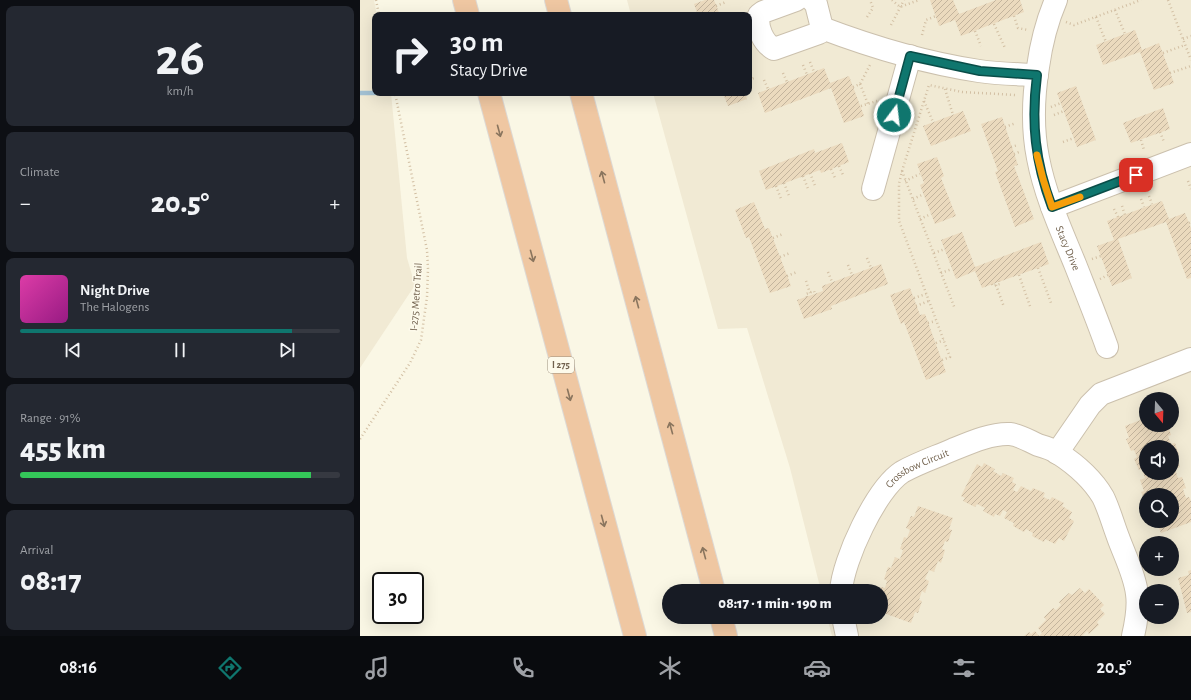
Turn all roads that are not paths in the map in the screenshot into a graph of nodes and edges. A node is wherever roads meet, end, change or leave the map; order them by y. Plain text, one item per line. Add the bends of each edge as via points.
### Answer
1 (464, 0) edge
2 (556, 0) edge
3 (796, 0) edge
4 (812, 0) edge
5 (1056, 0) edge
6 (467, 12) edge
7 (559, 12) edge
8 (822, 28) junction
9 (910, 56) junction
10 (1037, 75) junction
11 (490, 96) edge
12 (582, 96) edge
13 (1191, 154) edge
14 (873, 189) dead end
15 (1052, 207) junction
16 (1107, 347) dead end
17 (1191, 360) edge
18 (1057, 453) junction
19 (712, 584) edge
20 (842, 584) edge
21 (723, 624) edge
22 (844, 624) edge
23 (634, 636) edge
24 (726, 636) edge
25 (847, 636) edge
26 (1133, 636) edge

1 - 6 highway
2 - 7 highway
3 - 8 street via 759,15 758,24 767,44 774,49 820,33
4 - 8 street via 816,4
5 - 10 street, Stacy Drive via 1046,27
8 - 9 street
9 - 10 street via 980,71
9 - 14 street
10 - 15 street, Stacy Drive via 1035,138 1043,179
11 -> 23 highway, I 275
19 -> 12 highway
13 - 15 street
15 - 16 street, Stacy Drive
17 - 18 street via 1101,394
18 - 20 street, Crossbow Circuit via 1021,437 1010,434 996,435 962,446 901,473 874,506 860,531 851,549
18 - 26 street, Crossbow Circuit via 1088,476 1103,498 1137,594 1137,616
21 - 24 highway
22 - 25 street

